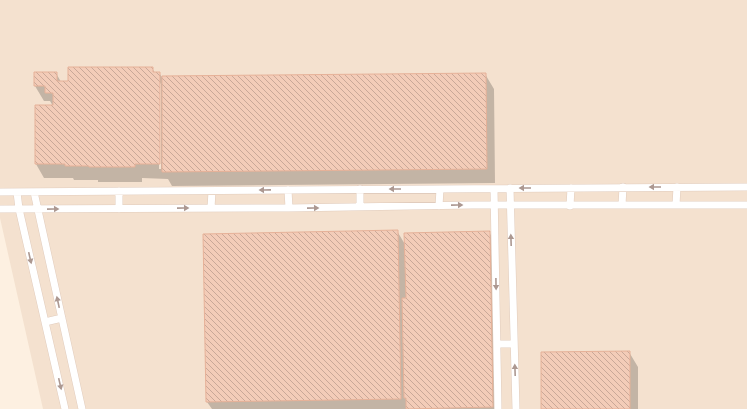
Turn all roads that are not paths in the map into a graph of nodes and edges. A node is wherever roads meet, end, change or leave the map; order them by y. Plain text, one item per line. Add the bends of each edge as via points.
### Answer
1 (747, 186) edge
2 (623, 187) junction
3 (677, 187) junction
4 (510, 188) junction
5 (571, 188) junction
6 (440, 189) junction
7 (494, 189) junction
8 (288, 190) junction
9 (360, 190) junction
10 (212, 191) junction
11 (0, 192) edge
12 (17, 192) junction
13 (34, 192) junction
14 (119, 192) junction
15 (622, 205) junction
16 (676, 205) junction
17 (747, 205) edge
18 (439, 206) junction
19 (495, 206) junction
20 (510, 206) junction
21 (570, 206) junction
22 (360, 207) junction
23 (211, 208) junction
24 (289, 208) junction
25 (0, 209) edge
26 (18, 209) junction
27 (119, 209) junction
28 (38, 210) junction
29 (62, 318) junction
30 (45, 322) junction
31 (497, 344) junction
32 (514, 344) junction
33 (65, 409) edge
34 (82, 409) edge
35 (498, 409) edge
36 (516, 409) edge

1 - 3 lane
3 -> 2 lane
2 - 5 lane
2 - 15 lane
3 - 16 lane
5 -> 4 lane
4 - 7 lane
4 - 20 lane
5 - 21 lane
6 - 7 lane
6 -> 9 lane
6 - 18 lane
7 - 19 lane
8 - 9 lane
8 -> 10 lane
8 - 24 lane
9 - 22 lane
10 - 14 lane
10 - 23 lane
11 - 12 lane
12 - 13 lane
12 - 26 lane
13 - 14 lane
13 - 28 lane
14 - 27 lane
15 - 16 lane
15 - 21 lane
16 - 17 lane
18 -> 19 lane
18 - 22 lane
19 - 20 lane
19 -> 31 lane
20 - 21 lane
32 -> 20 lane
24 -> 22 lane
23 - 24 lane
27 -> 23 lane
25 - 26 lane
26 - 28 lane
26 -> 30 lane
28 -> 27 lane
29 -> 28 lane
29 - 30 lane
29 - 34 lane
30 -> 33 lane
31 - 32 lane
31 - 35 lane
36 -> 32 lane

